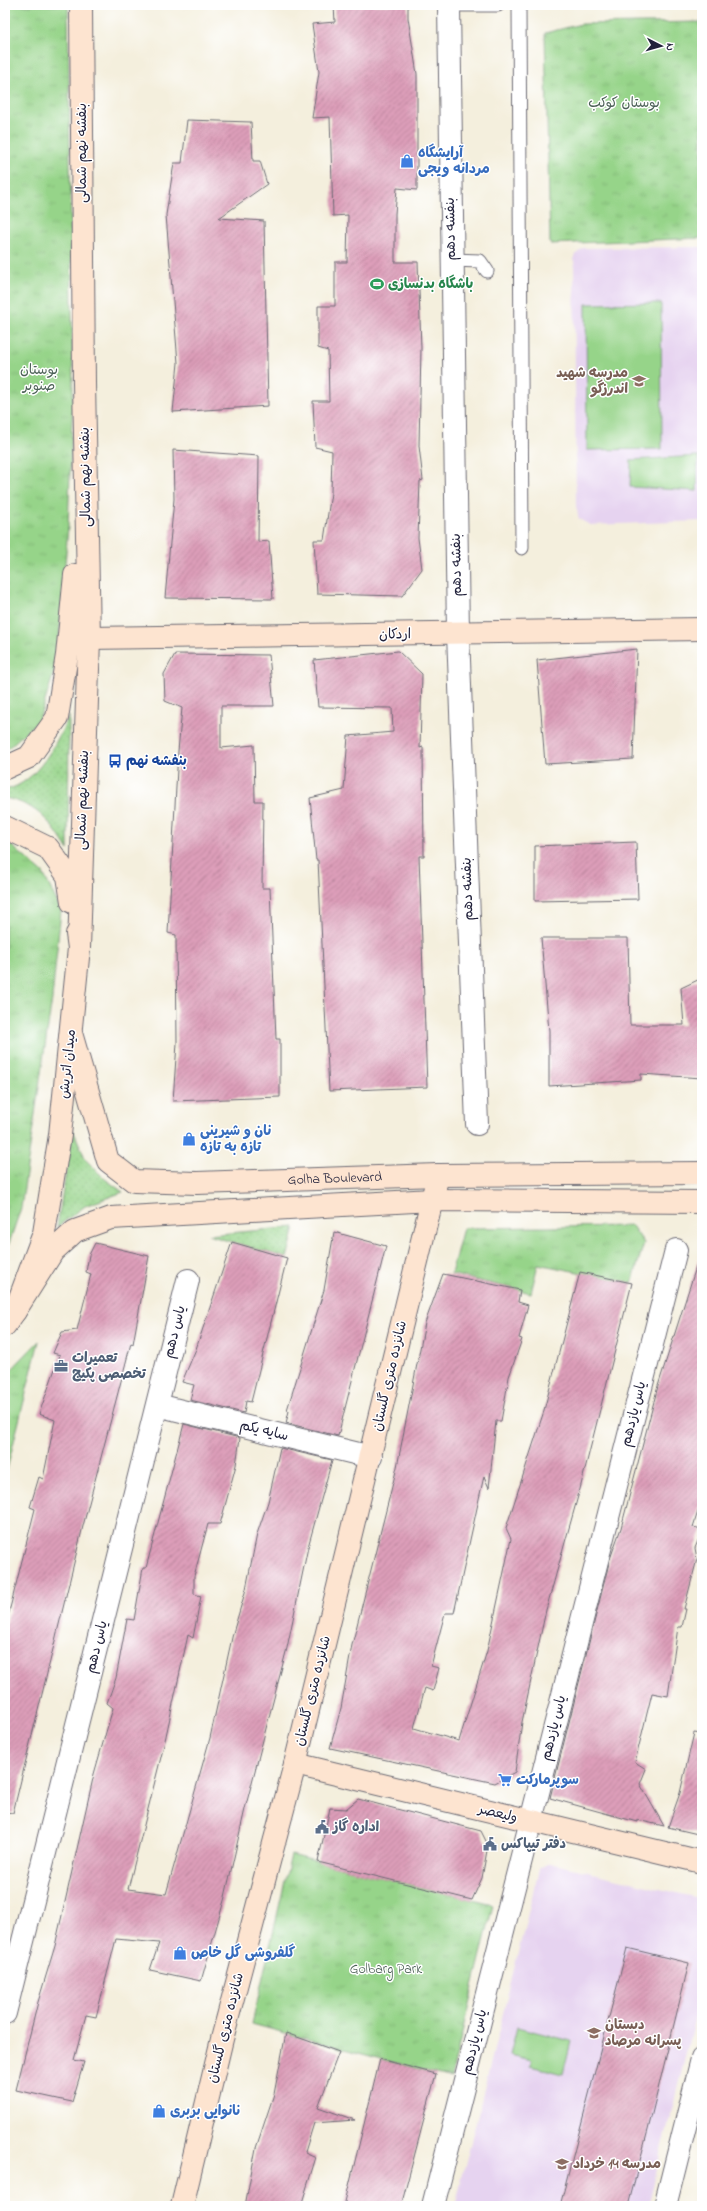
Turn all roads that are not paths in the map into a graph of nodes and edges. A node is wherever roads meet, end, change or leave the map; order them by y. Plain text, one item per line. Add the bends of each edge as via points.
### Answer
1 (81, 5) edge
2 (449, 5) edge
3 (498, 5) edge
4 (519, 5) edge
5 (452, 260) junction
6 (487, 271) dead end
7 (84, 383) junction
8 (522, 548) dead end
9 (702, 629) edge
10 (458, 634) junction
11 (89, 638) junction
12 (5, 768) edge
13 (5, 827) edge
14 (79, 948) junction
15 (71, 1033) junction
16 (477, 1124) dead end
17 (702, 1173) edge
18 (438, 1175) junction
19 (432, 1200) junction
20 (702, 1202) edge
21 (676, 1250) dead end
22 (188, 1280) dead end
23 (10, 1318) edge
24 (157, 1405) junction
25 (371, 1457) junction
26 (295, 1764) junction
27 (530, 1821) junction
28 (702, 1862) edge
29 (5, 2013) edge
30 (702, 2059) edge
31 (182, 2206) edge
32 (433, 2206) edge
33 (665, 2206) edge

1 - 7 main road, بنفشه نهم شمالی
2 - 3 lane
2 - 5 street, بنفشه دهم
4 - 8 lane
5 - 6 lane via 480,261
5 - 10 street, بنفشه دهم
7 - 11 main road, بنفشه نهم شمالی
7 - 12 main road via 75,590 57,718 29,757
9 - 10 main road, اردکان
10 - 11 main road, اردکان
10 - 16 street, بنفشه دهم
11 - 14 main road, بنفشه نهم شمالی
13 - 14 main road, میدان اتریش via 48,848 68,876
14 - 15 main road, میدان اتریش
15 - 18 main road, Golha Boulevard via 108,1161 134,1181 197,1183
15 - 23 main road, میدان اتریش via 60,1135 44,1233
17 - 18 main road, Golha Boulevard
18 - 19 main road, شانزده متری گلستان
19 - 20 main road, Golha Boulevard
19 - 23 main road, Golha Boulevard via 111,1218 75,1231 53,1251
19 - 25 main road, شانزده متری گلستان
21 - 27 street, یاس یازدهم
22 - 24 street, یاس دهم
24 - 25 street, سایه یکم
24 - 29 street, یاس دهم
25 - 26 main road, شانزده متری گلستان
26 - 27 main road, ولیعصر
26 - 31 main road, شانزده متری گلستان via 222,2039
27 - 28 main road, ولیعصر
27 - 32 street, یاس یازدهم
30 - 33 street

